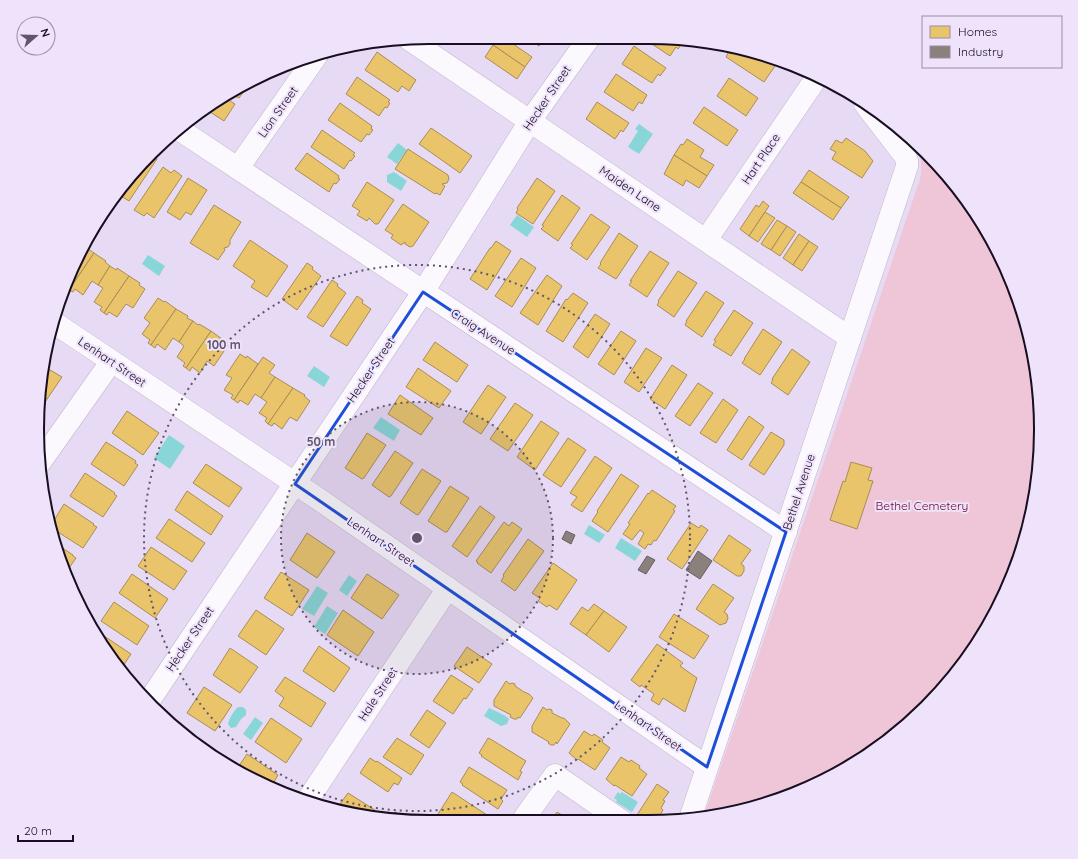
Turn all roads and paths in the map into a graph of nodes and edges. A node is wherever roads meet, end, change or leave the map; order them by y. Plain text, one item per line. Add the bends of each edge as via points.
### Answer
1 (585, 44) edge
2 (417, 45) edge
3 (312, 62) edge
4 (814, 82) edge
5 (876, 119) edge
6 (530, 121) junction
7 (184, 133) edge
8 (238, 168) junction
9 (706, 240) junction
10 (423, 292) junction
11 (58, 326) edge
12 (850, 338) junction
13 (111, 362) junction
14 (45, 456) edge
15 (295, 484) junction
16 (786, 532) junction
17 (448, 588) junction
18 (152, 697) edge
19 (707, 767) junction
20 (310, 796) edge
21 (692, 813) edge
22 (525, 815) edge
23 (613, 815) edge

1 - 6 street, Hecker Street
2 - 6 street, Maiden Lane
3 - 8 street, Lion Street
4 - 9 street, Hart Place
5 - 12 street, Bethel Avenue via 904,156 907,166
6 - 9 street, Maiden Lane
6 - 10 street, Hecker Street
7 - 8 street, Craig Avenue
8 - 10 street, Craig Avenue
9 - 12 street, Maiden Lane
10 - 15 street, Hecker Street
10 - 16 street, Craig Avenue
11 - 13 street, Lenhart Street
12 - 16 street, Bethel Avenue
13 - 14 street
13 - 15 street, Lenhart Street
15 - 17 street, Lenhart Street
15 - 18 street, Hecker Street
16 - 19 street, Bethel Avenue
17 - 19 street, Lenhart Street
17 - 20 street, Hale Street
19 - 21 street, Bethel Avenue
22 - 23 street via 555,775

